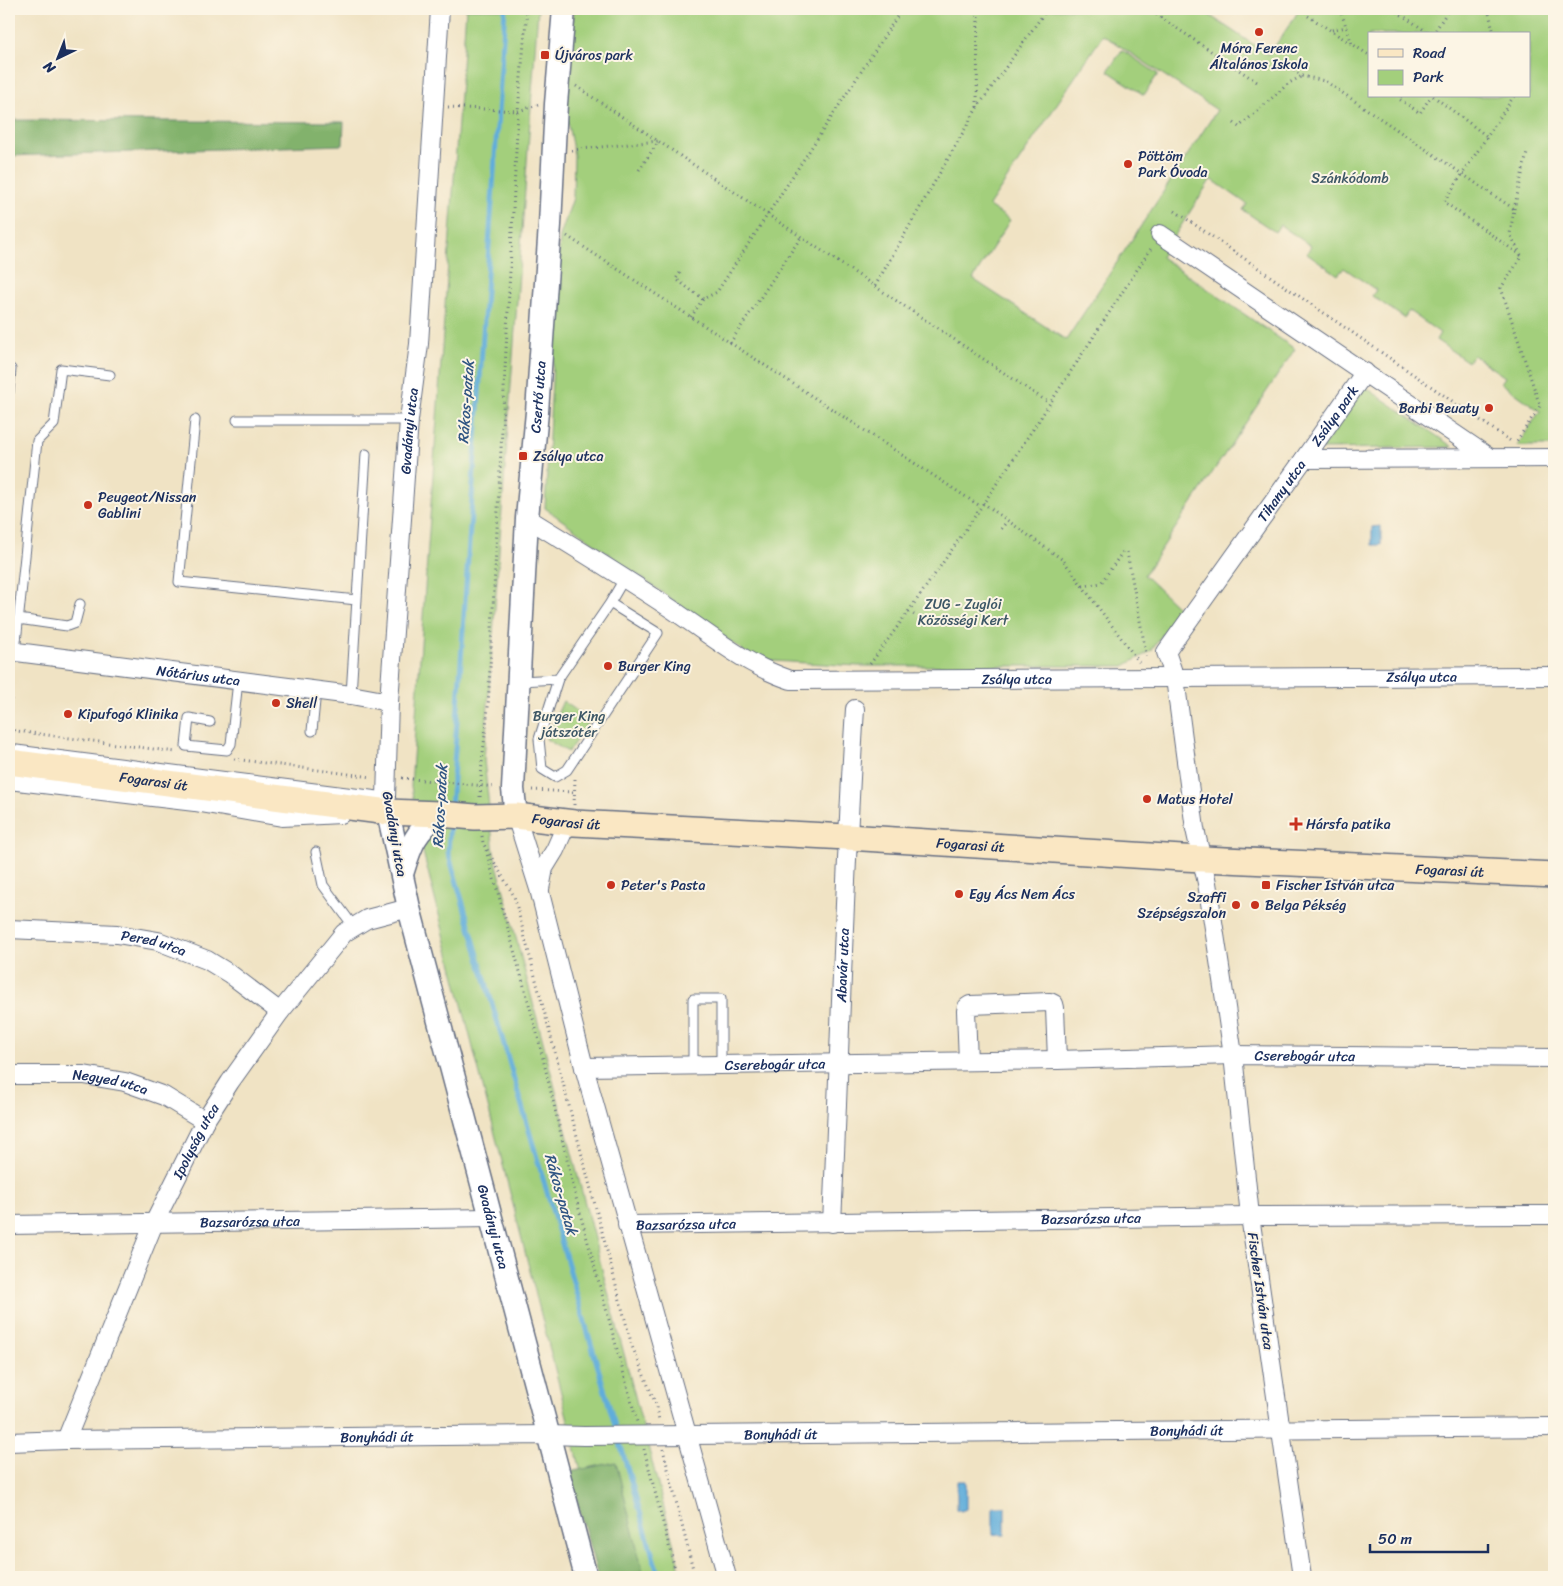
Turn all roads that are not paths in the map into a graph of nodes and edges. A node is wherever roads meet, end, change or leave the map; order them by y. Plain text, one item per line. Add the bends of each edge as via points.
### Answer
1 (440, 9) edge
2 (564, 9) edge
3 (1160, 234) road end
4 (11, 369) dead end
5 (1365, 372) junction
6 (110, 375) dead end
7 (9, 392) edge
8 (195, 420) dead end
9 (237, 420) dead end
10 (409, 420) junction
11 (366, 454) dead end
12 (1490, 458) junction
13 (1554, 458) edge
14 (1304, 459) junction
15 (527, 518) junction
16 (624, 578) junction
17 (357, 600) junction
18 (610, 603) junction
19 (80, 604) dead end
20 (18, 619) junction
21 (12, 652) edge
22 (1554, 676) edge
23 (1175, 678) junction
24 (558, 679) junction
25 (520, 680) junction
26 (238, 681) junction
27 (316, 691) junction
28 (351, 695) junction
29 (389, 702) junction
30 (855, 709) dead end
31 (210, 722) dead end
32 (312, 730) dead end
33 (9, 749) edge
34 (9, 762) edge
35 (9, 780) edge
36 (387, 805) junction
37 (439, 814) junction
38 (516, 816) junction
39 (570, 823) junction
40 (847, 837) junction
41 (316, 852) dead end
42 (1202, 858) junction
43 (401, 875) junction
44 (1554, 875) edge
45 (539, 890) junction
46 (409, 908) junction
47 (354, 927) junction
48 (9, 928) edge
49 (280, 1012) junction
50 (1233, 1055) junction
51 (1554, 1058) edge
52 (968, 1060) junction
53 (1057, 1060) junction
54 (840, 1062) junction
55 (693, 1065) junction
56 (721, 1065) junction
57 (584, 1067) junction
58 (9, 1075) edge
59 (205, 1121) junction
60 (1554, 1215) edge
61 (1250, 1216) junction
62 (491, 1218) junction
63 (154, 1223) junction
64 (832, 1223) junction
65 (9, 1225) edge
66 (627, 1225) junction
67 (1554, 1427) edge
68 (1282, 1429) junction
69 (547, 1434) junction
70 (686, 1434) junction
71 (66, 1440) junction
72 (9, 1442) edge
73 (586, 1577) edge
74 (727, 1577) edge
75 (1302, 1577) edge

1 - 10 street, Gvadányi utca via 419,344
2 - 15 street, Csertő utca
3 - 5 street
4 - 7 lane
5 - 12 street
5 - 14 street, Zsálya park
6 - 20 lane via 60,369 54,424 37,442
8 - 17 lane via 179,582
9 - 10 lane
10 - 29 street, Gvadányi utca
11 - 17 lane
12 - 13 street, Tihany utca
12 - 14 street, Tihany utca
14 - 23 street, Tihany utca via 1166,652
15 - 16 street, Zsálya utca
15 - 25 street, Csertő utca
16 - 18 lane
16 - 23 street, Zsálya utca via 753,664 791,680
17 - 28 lane
18 - 24 lane
18 - 24 lane via 658,633 567,770 554,777 542,769 539,739
19 - 20 lane via 75,623 67,626
20 - 21 lane
21 - 26 street, Nótárius utca
22 - 23 street, Zsálya utca
23 - 42 street, Fischer István utca via 1195,829
24 - 25 lane
25 - 38 street, Csertő utca via 513,789
26 - 27 street, Nótárius utca
26 - 31 lane via 229,725 231,744 227,750 186,746 190,718
27 - 28 street, Nótárius utca
27 - 32 lane
28 - 29 street, Nótárius utca
29 - 36 street, Gvadányi utca
30 - 40 street, Abavár utca
33 - 36 lane
34 - 36 main road, Fogarasi út
35 - 36 street, Fogarasi út via 195,802 282,817
36 - 37 main road, Fogarasi út
36 - 43 street, Gvadányi utca
37 - 38 main road, Fogarasi út
37 - 43 street via 418,833
38 - 39 main road, Fogarasi út
38 - 45 street
39 - 40 main road, Fogarasi út
39 - 45 street via 544,868
40 - 42 main road, Fogarasi út
40 - 54 street, Abavár utca
41 - 47 lane via 323,885
42 - 44 main road, Fogarasi út
42 - 50 street, Fischer István utca
43 - 46 street, Gvadányi utca
45 - 57 street
46 - 47 street, Ipolyság utca via 367,919
46 - 62 street, Gvadányi utca
47 - 49 street, Ipolyság utca via 344,933
48 - 49 street, Pered utca via 117,934 158,941 207,960
49 - 59 street, Ipolyság utca
50 - 51 street, Cserebogár utca
50 - 53 street, Cserebogár utca
50 - 61 street, Fischer István utca
52 - 53 street, Cserebogár utca
52 - 53 street via 967,1007 975,1004 1050,1002 1055,1008
52 - 54 street, Cserebogár utca
54 - 56 street, Cserebogár utca
54 - 64 street, Abavár utca
55 - 56 street, Cserebogár utca
55 - 56 lane via 694,999 721,998
55 - 57 street, Cserebogár utca
57 - 66 street
58 - 59 street, Negyed utca via 84,1075 125,1082 164,1096
59 - 63 street, Ipolyság utca
60 - 61 street, Bazsarózsa utca
61 - 64 street, Bazsarózsa utca
61 - 68 street, Fischer István utca
62 - 63 street, Bazsarózsa utca
62 - 69 street, Gvadányi utca
63 - 65 street, Bazsarózsa utca
63 - 71 street, Ipolyság utca
64 - 66 street, Bazsarózsa utca
66 - 70 street
67 - 68 street, Bonyhádi út
68 - 70 street, Bonyhádi út
68 - 75 street, Fischer István utca
69 - 70 street, Bonyhádi út
69 - 71 street, Bonyhádi út
69 - 73 street, Gvadányi utca
70 - 74 street
71 - 72 street, Bonyhádi út

